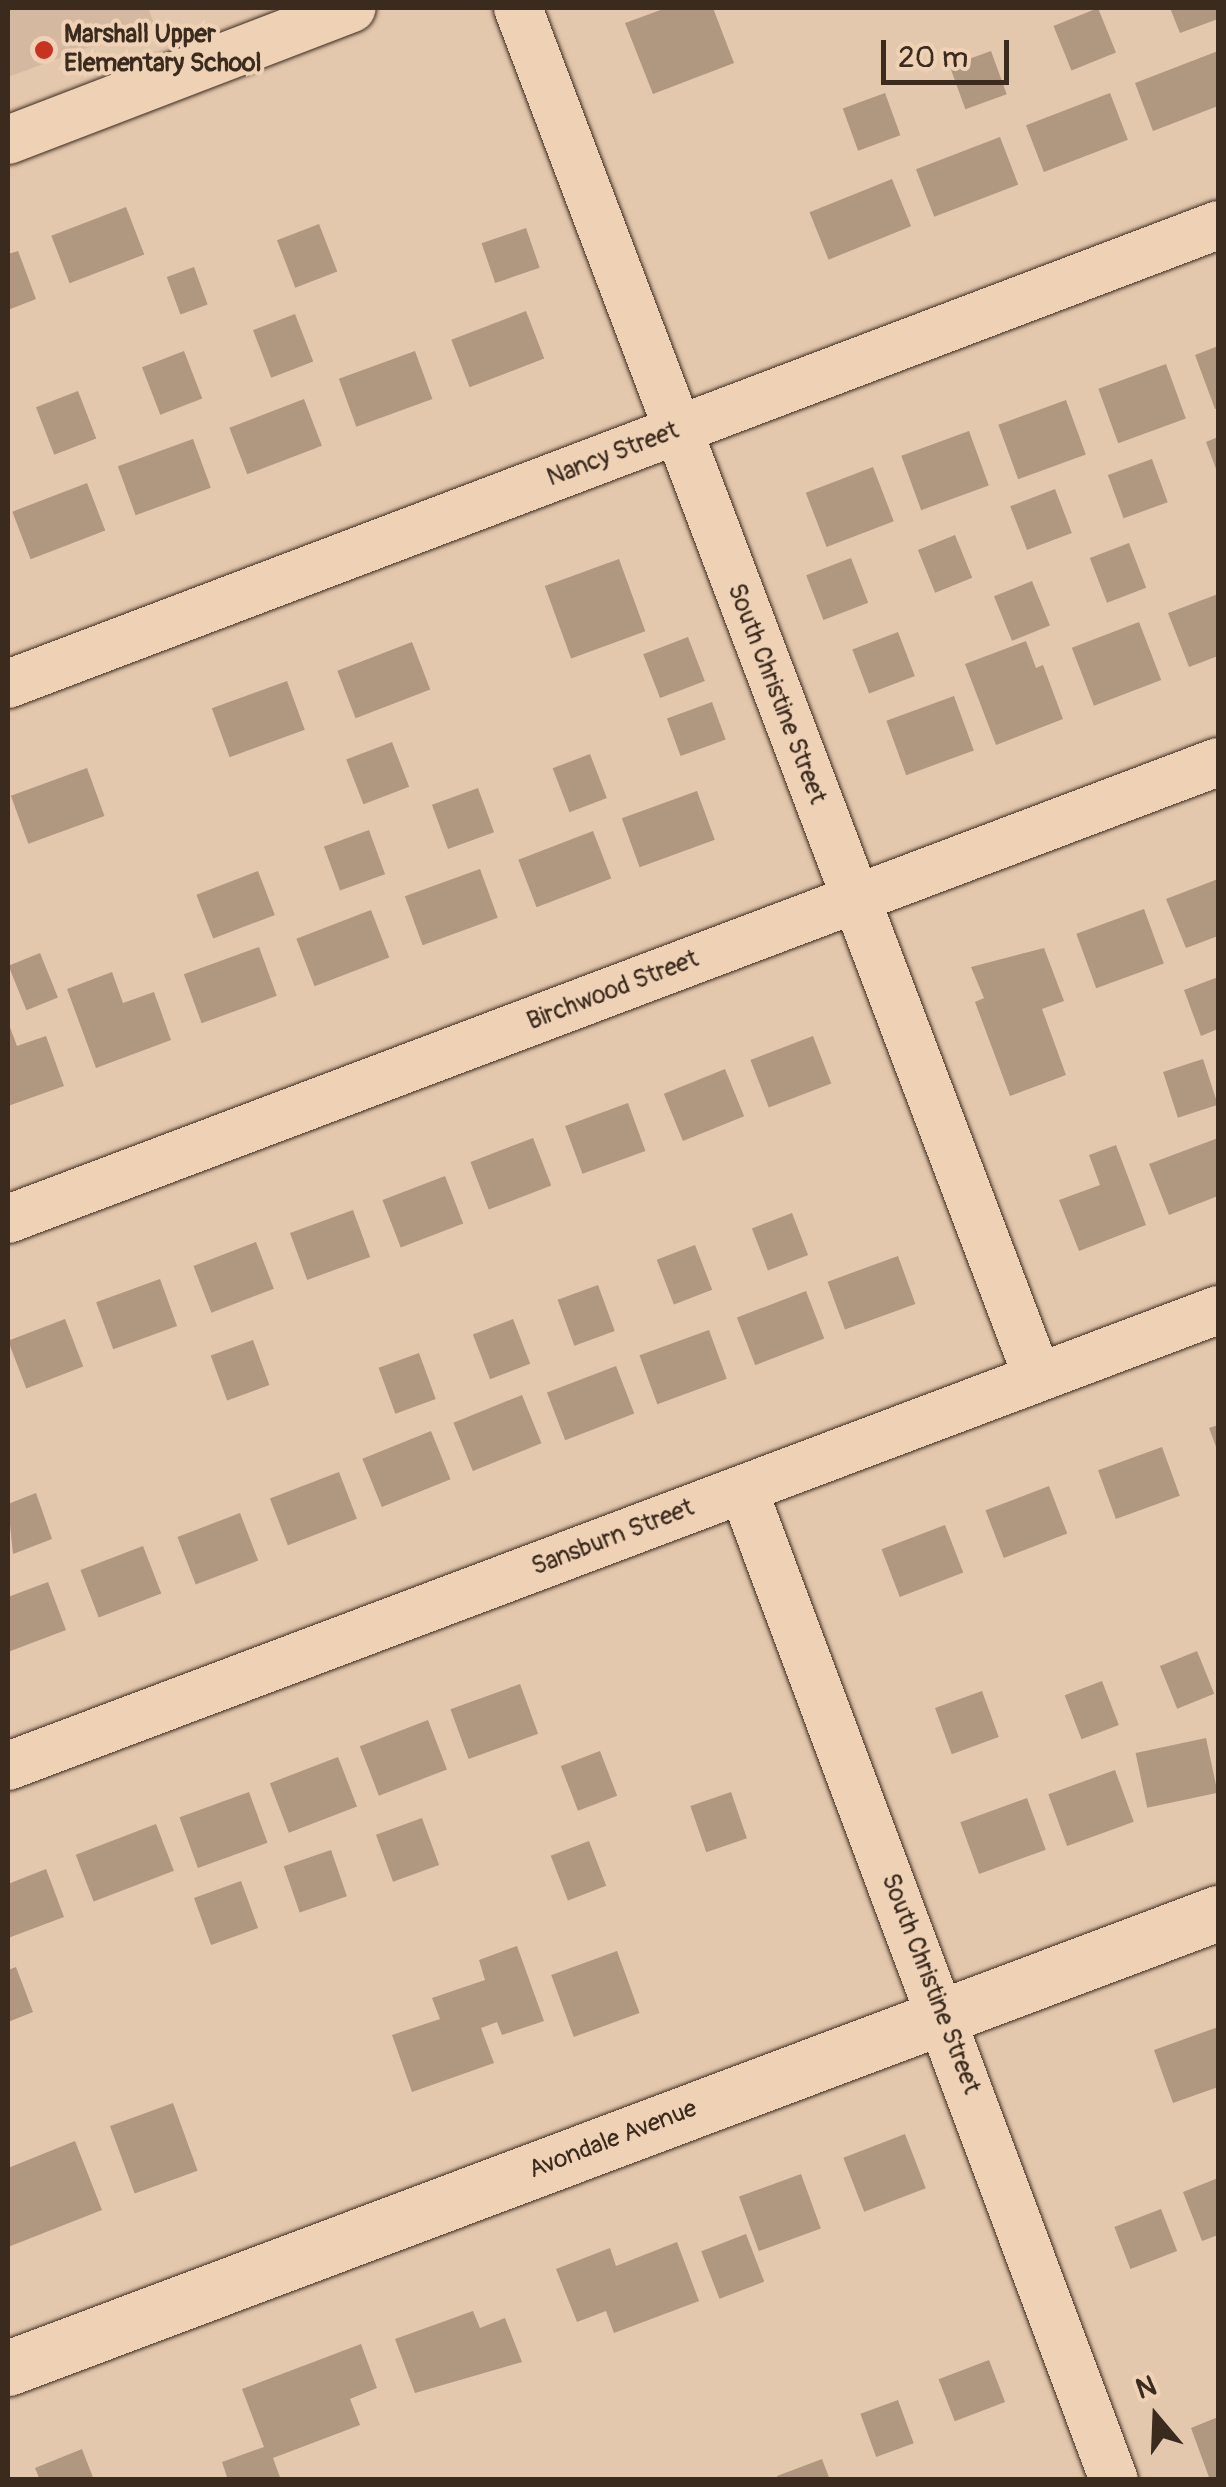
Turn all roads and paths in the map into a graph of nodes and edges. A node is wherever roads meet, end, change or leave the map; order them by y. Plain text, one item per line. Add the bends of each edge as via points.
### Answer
1 (351, 8) edge
2 (518, 8) edge
3 (8, 140) edge
4 (1218, 225) edge
5 (678, 431) junction
6 (8, 684) edge
7 (1218, 762) edge
8 (854, 898) junction
9 (8, 1219) edge
10 (1218, 1310) edge
11 (1038, 1378) junction
12 (743, 1489) junction
13 (8, 1766) edge
14 (1218, 1913) edge
15 (939, 2018) junction
16 (8, 2368) edge
17 (1114, 2480) edge

1 - 3 street
2 - 5 street, South Christine Street
4 - 5 street, Nancy Street
5 - 6 street, Nancy Street
5 - 8 street, South Christine Street
7 - 8 street, Birchwood Street
8 - 9 street, Birchwood Street
8 - 11 street, South Christine Street
10 - 11 street, Sansburn Street
11 - 12 street, Sansburn Street
12 - 13 street, Sansburn Street
12 - 15 street, South Christine Street
14 - 15 street, Avondale Avenue
15 - 16 street, Avondale Avenue
15 - 17 street, South Christine Street

